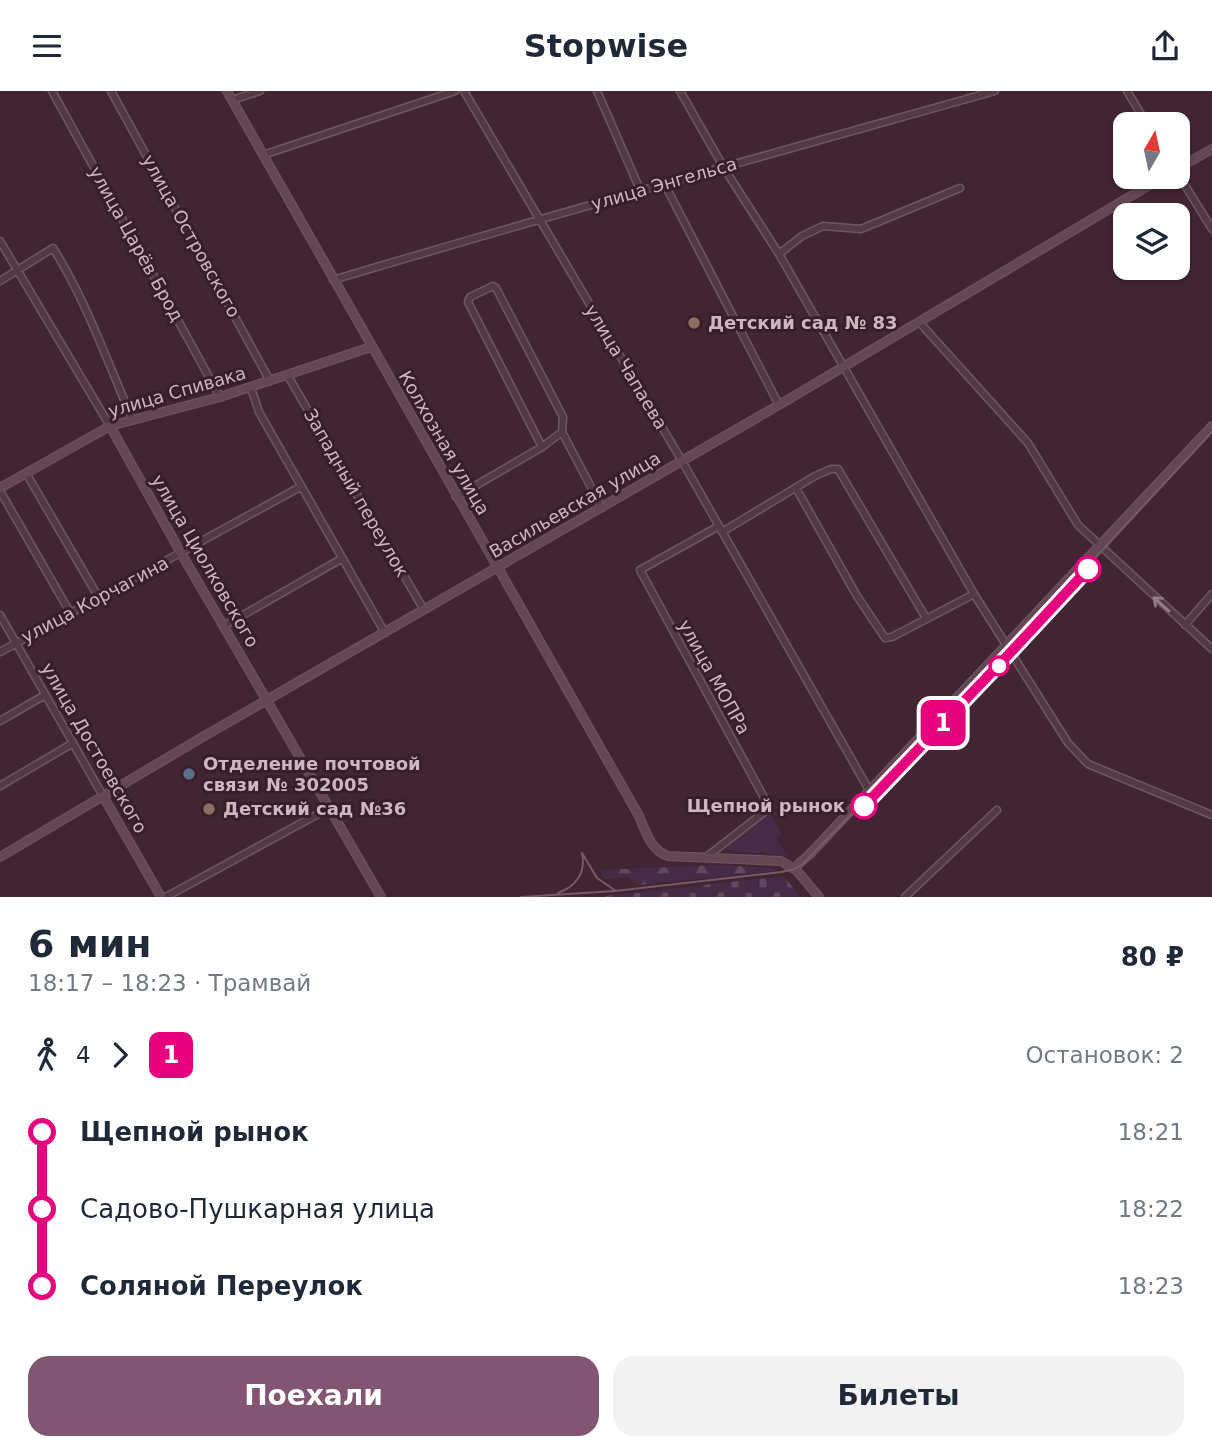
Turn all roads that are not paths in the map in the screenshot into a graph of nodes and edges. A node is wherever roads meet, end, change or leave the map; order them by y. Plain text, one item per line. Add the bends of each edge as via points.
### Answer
1 (52, 91) edge
2 (111, 91) edge
3 (227, 91) edge
4 (260, 91) edge
5 (455, 91) edge
6 (464, 91) edge
7 (597, 91) edge
8 (680, 91) edge
9 (995, 91) edge
10 (1126, 91) edge
11 (232, 100) junction
12 (1139, 112) edge
13 (1212, 149) edge
14 (263, 155) junction
15 (1190, 161) edge
16 (724, 168) junction
17 (665, 185) junction
18 (960, 188) dead end
19 (1143, 189) edge
20 (1187, 189) edge
21 (642, 192) junction
22 (539, 218) junction
23 (1212, 229) edge
24 (0, 241) edge
25 (779, 254) junction
26 (17, 271) junction
27 (334, 280) junction
28 (0, 281) edge
29 (920, 323) junction
30 (371, 347) junction
31 (844, 367) junction
32 (288, 376) junction
33 (270, 381) junction
34 (251, 388) junction
35 (220, 397) junction
36 (779, 405) junction
37 (132, 420) junction
38 (110, 426) junction
39 (1212, 426) edge
40 (562, 432) junction
41 (542, 447) junction
42 (682, 461) junction
43 (26, 473) junction
44 (300, 487) junction
45 (796, 488) junction
46 (0, 490) edge
47 (456, 497) junction
48 (602, 509) junction
49 (720, 529) junction
50 (1100, 547) junction
51 (181, 553) junction
52 (341, 559) junction
53 (498, 568) junction
54 (974, 594) junction
55 (1212, 594) edge
56 (99, 598) junction
57 (424, 610) junction
58 (71, 614) junction
59 (0, 615) edge
60 (926, 618) junction
61 (1185, 625) junction
62 (224, 626) junction
63 (385, 633) junction
64 (16, 643) junction
65 (1006, 646) junction
66 (1212, 649) edge
67 (0, 652) edge
68 (45, 695) junction
69 (268, 700) junction
70 (0, 721) edge
71 (73, 743) junction
72 (0, 786) edge
73 (869, 790) junction
74 (103, 796) junction
75 (328, 808) junction
76 (997, 810) dead end
77 (1212, 815) edge
78 (0, 857) edge
79 (705, 858) junction
80 (794, 867) junction
81 (161, 897) edge
82 (166, 897) edge
83 (381, 897) edge
84 (819, 897) edge
85 (905, 897) edge

1 - 35 street, улица Царёв Брод
2 - 33 street, улица Островского
3 - 11 street, Колхозная улица
4 - 11 street
5 - 14 street
6 - 22 street, улица Чапаева
7 - 21 street
8 - 16 street
9 - 16 street, улица Энгельса
10 - 12 street
11 - 14 street, Колхозная улица
13 - 15 street
14 - 27 street, Колхозная улица
16 - 17 street, улица Энгельса
16 - 25 street
17 - 21 street, улица Энгельса
17 - 36 street
18 - 25 street via 861,229 823,226
19 - 29 street, Васильевская улица
20 - 23 street
21 - 22 street, улица Энгельса
22 - 27 street, улица Энгельса
22 - 42 street, улица Чапаева
24 - 26 street, улица Циолковского
25 - 31 street
26 - 28 street
26 - 37 street via 53,248 91,317
26 - 38 street, улица Циолковского
27 - 30 street, Колхозная улица
29 - 31 street, Васильевская улица
29 - 50 street via 1028,443 1078,525
30 - 32 street, улица Спивака
30 - 47 street, Колхозная улица
31 - 36 street, Васильевская улица
31 - 54 street
32 - 33 street, улица Спивака
32 - 57 street, Западный переулок
33 - 34 street, улица Спивака
34 - 35 street, улица Спивака
34 - 44 street
35 - 37 street, улица Спивака
36 - 42 street, Васильевская улица
37 - 38 street, улица Спивака
38 - 43 street, улица Спивака
38 - 51 street, улица Циолковского
39 - 50 street
40 - 41 street
40 - 41 street via 564,417 496,288 489,286 470,297 468,302
40 - 48 street
41 - 47 street
42 - 48 street, Васильевская улица
42 - 49 street, улица Чапаева
43 - 46 street, улица Спивака
43 - 56 street
44 - 51 street, улица Корчагина
44 - 52 street
45 - 49 street
45 - 60 street via 883,636 892,637
45 - 60 street via 838,469
46 - 58 street
47 - 53 street, Колхозная улица
48 - 53 street, Васильевская улица
49 - 73 street, улица Чапаева
49 - 79 street, улица МОПРа via 640,570 767,803 763,813
61 -> 50 street
50 - 65 street
51 - 56 street, улица Корчагина
51 - 62 street, улица Циолковского
52 - 62 street
52 - 63 street
53 - 57 street, Васильевская улица
53 - 79 street, Колхозная улица via 654,848 668,856
54 - 60 street
54 - 65 street
55 - 61 street
56 - 58 street, улица Корчагина
57 - 63 street, Васильевская улица
58 - 64 street, улица Корчагина
59 - 64 street, улица Достоевского
61 - 66 street
62 - 69 street, улица Циолковского
63 - 69 street, Васильевская улица
64 - 67 street, улица Корчагина
64 - 68 street, улица Достоевского
65 - 73 street
65 - 77 street via 1068,743 1088,764
68 - 70 street
68 - 71 street, улица Достоевского
69 - 74 street, Васильевская улица
69 - 75 street, улица Циолковского
71 - 72 street
71 - 74 street, улица Достоевского
73 - 80 street
74 - 78 street, Васильевская улица
74 - 81 street, улица Достоевского
75 - 82 street
75 - 83 street, улица Циолковского
76 - 85 street
79 - 80 street via 776,860
80 - 84 street

